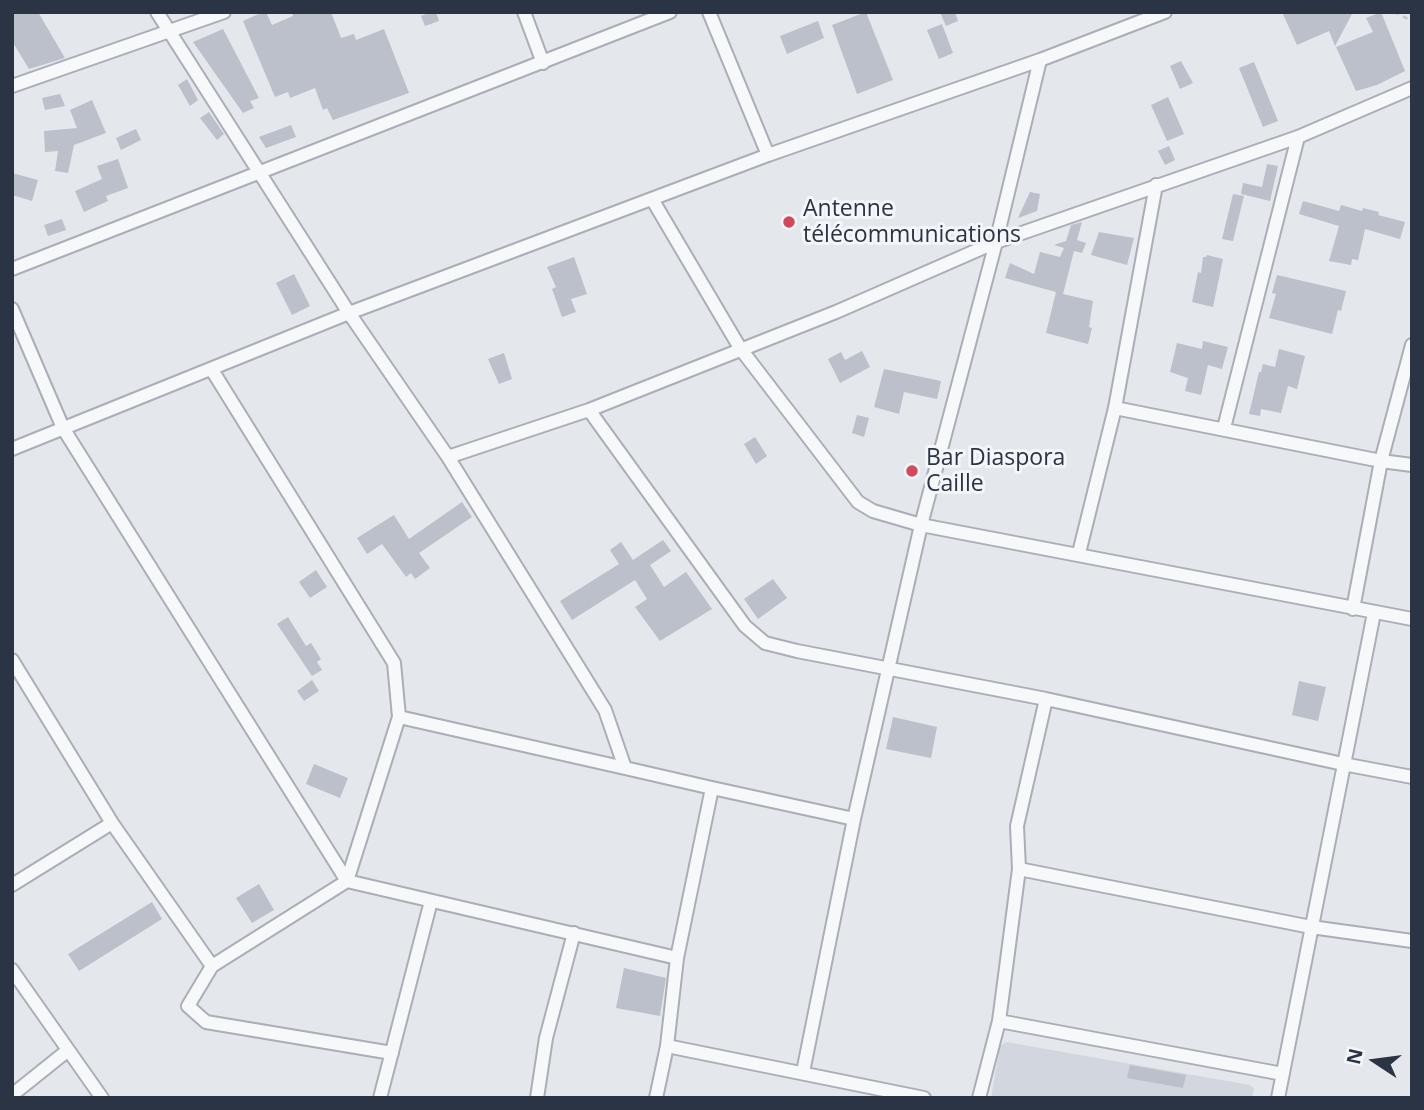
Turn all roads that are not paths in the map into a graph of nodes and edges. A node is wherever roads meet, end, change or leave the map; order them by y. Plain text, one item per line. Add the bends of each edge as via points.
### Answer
1 (156, 12) edge
2 (224, 12) edge
3 (524, 12) edge
4 (670, 12) edge
5 (709, 12) edge
6 (1165, 12) edge
7 (169, 31) junction
8 (1040, 60) junction
9 (542, 62) junction
10 (12, 86) edge
11 (1412, 88) edge
12 (1298, 137) junction
13 (768, 155) junction
14 (261, 173) junction
15 (1156, 185) junction
16 (652, 199) junction
17 (996, 242) junction
18 (12, 269) edge
19 (12, 309) edge
20 (349, 313) junction
21 (1412, 345) edge
22 (740, 348) junction
23 (212, 370) junction
24 (1115, 408) junction
25 (589, 410) junction
26 (63, 428) junction
27 (1224, 428) junction
28 (12, 449) edge
29 (448, 457) junction
30 (1381, 461) junction
31 (1412, 465) edge
32 (921, 525) junction
33 (1079, 554) junction
34 (1353, 609) junction
35 (1374, 613) junction
36 (1412, 619) edge
37 (12, 660) edge
38 (889, 668) junction
39 (1046, 699) junction
40 (398, 717) junction
41 (1343, 764) junction
42 (625, 768) junction
43 (1412, 777) edge
44 (712, 788) junction
45 (854, 819) junction
46 (113, 823) junction
47 (1019, 869) junction
48 (347, 881) junction
49 (12, 885) edge
50 (431, 901) junction
51 (1311, 927) junction
52 (573, 933) junction
53 (1412, 940) edge
54 (677, 958) junction
55 (212, 966) junction
56 (12, 970) edge
57 (999, 1021) junction
58 (667, 1046) junction
59 (67, 1051) junction
60 (392, 1053) junction
61 (803, 1072) junction
62 (1283, 1074) junction
63 (12, 1095) edge
64 (102, 1098) edge
65 (380, 1098) edge
66 (537, 1098) edge
67 (656, 1098) edge
68 (925, 1098) edge
69 (979, 1098) edge
70 (1279, 1098) edge

1 - 7 street
2 - 7 street
3 - 9 street
4 - 9 street
5 - 13 street
6 - 8 street
7 - 10 street
7 - 14 street
8 - 13 street
8 - 17 street
9 - 14 street
11 - 12 street
12 - 15 street
12 - 27 street
13 - 16 street
14 - 18 street
14 - 20 street
15 - 17 street
15 - 24 street
16 - 20 street
16 - 22 street
17 - 22 street
17 - 32 street
19 - 26 street
20 - 23 street
20 - 29 street
21 - 30 street
22 - 25 street
22 - 32 street via 858,502
23 - 26 street
23 - 40 street via 394,663
24 - 27 street
24 - 33 street
25 - 29 street
25 - 38 street via 745,626 765,643
26 - 28 street
26 - 48 street
27 - 30 street
29 - 42 street via 605,710
30 - 31 street
30 - 34 street
32 - 33 street
32 - 38 street
33 - 34 street
34 - 35 street
35 - 36 street
35 - 41 street
37 - 46 street
38 - 39 street
38 - 45 street
39 - 41 street
39 - 47 street via 1017,826
40 - 42 street
40 - 48 street
41 - 43 street
41 - 51 street
42 - 44 street
44 - 45 street
44 - 54 street
45 - 61 street
46 - 49 street
46 - 55 street
47 - 51 street
47 - 57 street
48 - 50 street
48 - 55 street
50 - 52 street
50 - 60 street
51 - 53 street
51 - 62 street
52 - 54 street
52 - 66 street via 546,1038
54 - 58 street
55 - 60 street via 188,1006 206,1022
56 - 59 street
57 - 62 street
57 - 69 street
58 - 61 street
58 - 67 street
59 - 63 street
59 - 64 street
60 - 65 street
61 - 68 street
62 - 70 street

